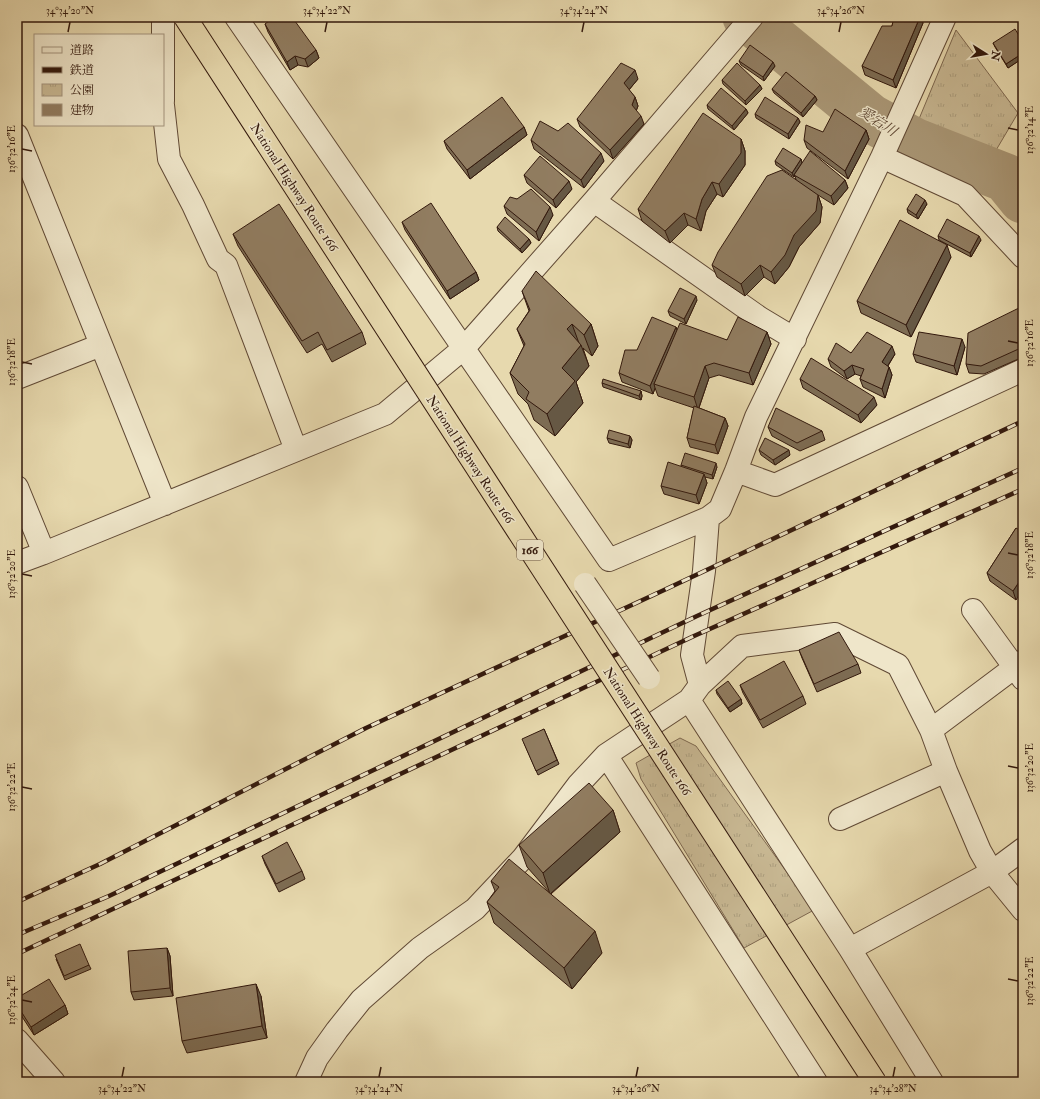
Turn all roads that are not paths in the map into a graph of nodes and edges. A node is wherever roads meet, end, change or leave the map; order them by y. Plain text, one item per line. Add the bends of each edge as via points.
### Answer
1 (163, 17) edge
2 (185, 17) edge
3 (236, 17) edge
4 (945, 17) edge
5 (746, 24) edge
6 (163, 34) edge
7 (164, 114) edge
8 (17, 135) edge
9 (885, 150) junction
10 (594, 201) junction
11 (1023, 257) edge
12 (795, 339) junction
13 (101, 345) junction
14 (464, 348) junction
15 (1023, 370) edge
16 (17, 378) edge
17 (296, 450) junction
18 (736, 471) junction
19 (17, 487) edge
20 (165, 504) junction
21 (708, 518) junction
22 (44, 553) junction
23 (17, 563) edge
24 (585, 584) dead end
25 (973, 610) dead end
26 (1020, 669) edge
27 (648, 678) dead end
28 (694, 692) junction
29 (931, 730) junction
30 (606, 755) junction
31 (946, 771) junction
32 (840, 819) dead end
33 (1023, 849) edge
34 (992, 872) junction
35 (1023, 910) edge
36 (850, 949) junction
37 (17, 1040) edge
38 (311, 1080) edge
39 (54, 1082) edge
40 (816, 1082) edge
41 (875, 1082) edge
42 (932, 1082) edge

1 - 6 street
2 - 41 highway, National Highway Route 166 / 166, bridge
3 - 14 street
4 - 9 street
5 - 10 street
7 - 17 street via 169,159 218,259 226,265
8 - 13 street
9 - 11 street via 965,195
9 - 12 street
10 - 12 street via 760,318
10 - 14 street
12 - 18 street via 756,417
13 - 16 street
13 - 20 street
14 - 17 street via 385,414
14 - 21 street via 609,560
15 - 18 street via 775,485
17 - 20 street
18 - 21 street via 720,509
19 - 22 street
20 - 22 street
21 - 28 street via 704,571 692,655
22 - 23 street
24 - 27 street, bridge
25 - 26 street
26 - 29 street
28 - 29 street via 742,646 835,634 898,665
28 - 30 street
28 - 36 street
29 - 31 street
30 - 38 street via 578,785 523,858 474,909 420,948 361,1000 317,1058
30 - 40 street
31 - 32 street
31 - 34 street via 980,851
33 - 34 street
34 - 35 street
34 - 36 street
36 - 42 street
37 - 39 street

